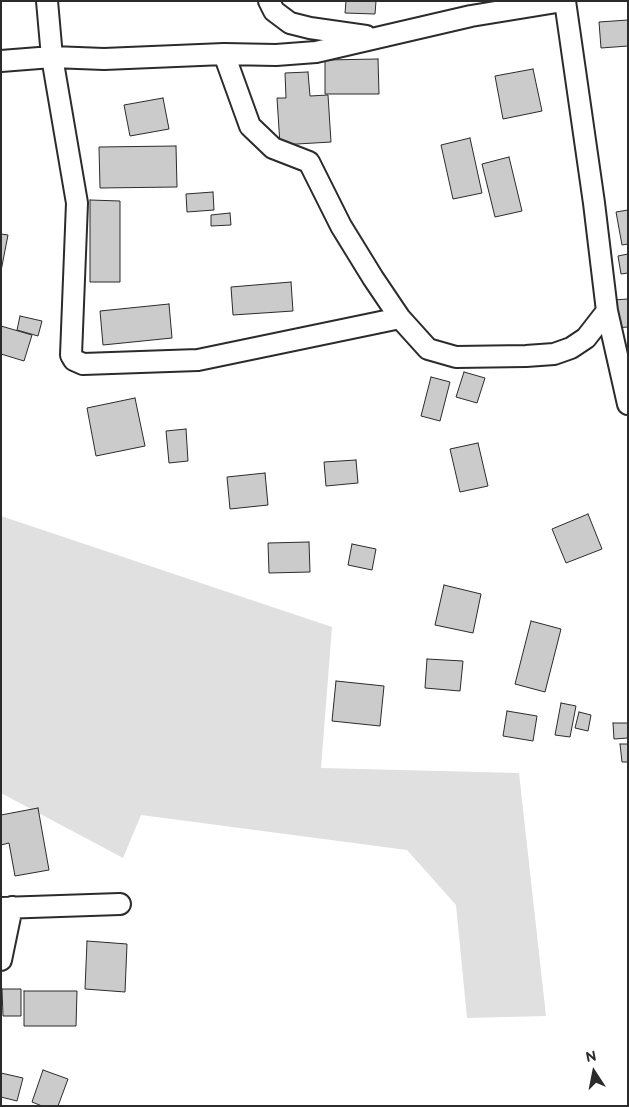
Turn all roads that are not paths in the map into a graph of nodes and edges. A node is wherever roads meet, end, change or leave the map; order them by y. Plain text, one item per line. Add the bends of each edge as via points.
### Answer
1 (47, 1) edge
2 (269, 1) edge
3 (564, 1) edge
4 (379, 38) junction
5 (224, 54) junction
6 (52, 57) junction
7 (1, 61) edge
8 (607, 311) junction
9 (400, 318) junction
10 (628, 404) edge
11 (120, 904) dead end
12 (7, 907) edge
13 (1, 960) edge

1 - 6 street
2 - 4 street via 274,11 290,23
3 - 4 street via 471,16
3 - 8 street
4 - 5 street via 316,52
5 - 6 street via 104,59
5 - 9 street via 250,126 273,148 309,162 341,226
6 - 7 street
6 - 9 street via 77,203 71,355 74,360 83,364 198,360
8 - 9 street via 586,338 571,348 554,354 526,356 456,357 428,349
8 - 10 street
11 - 12 street
12 - 13 street

